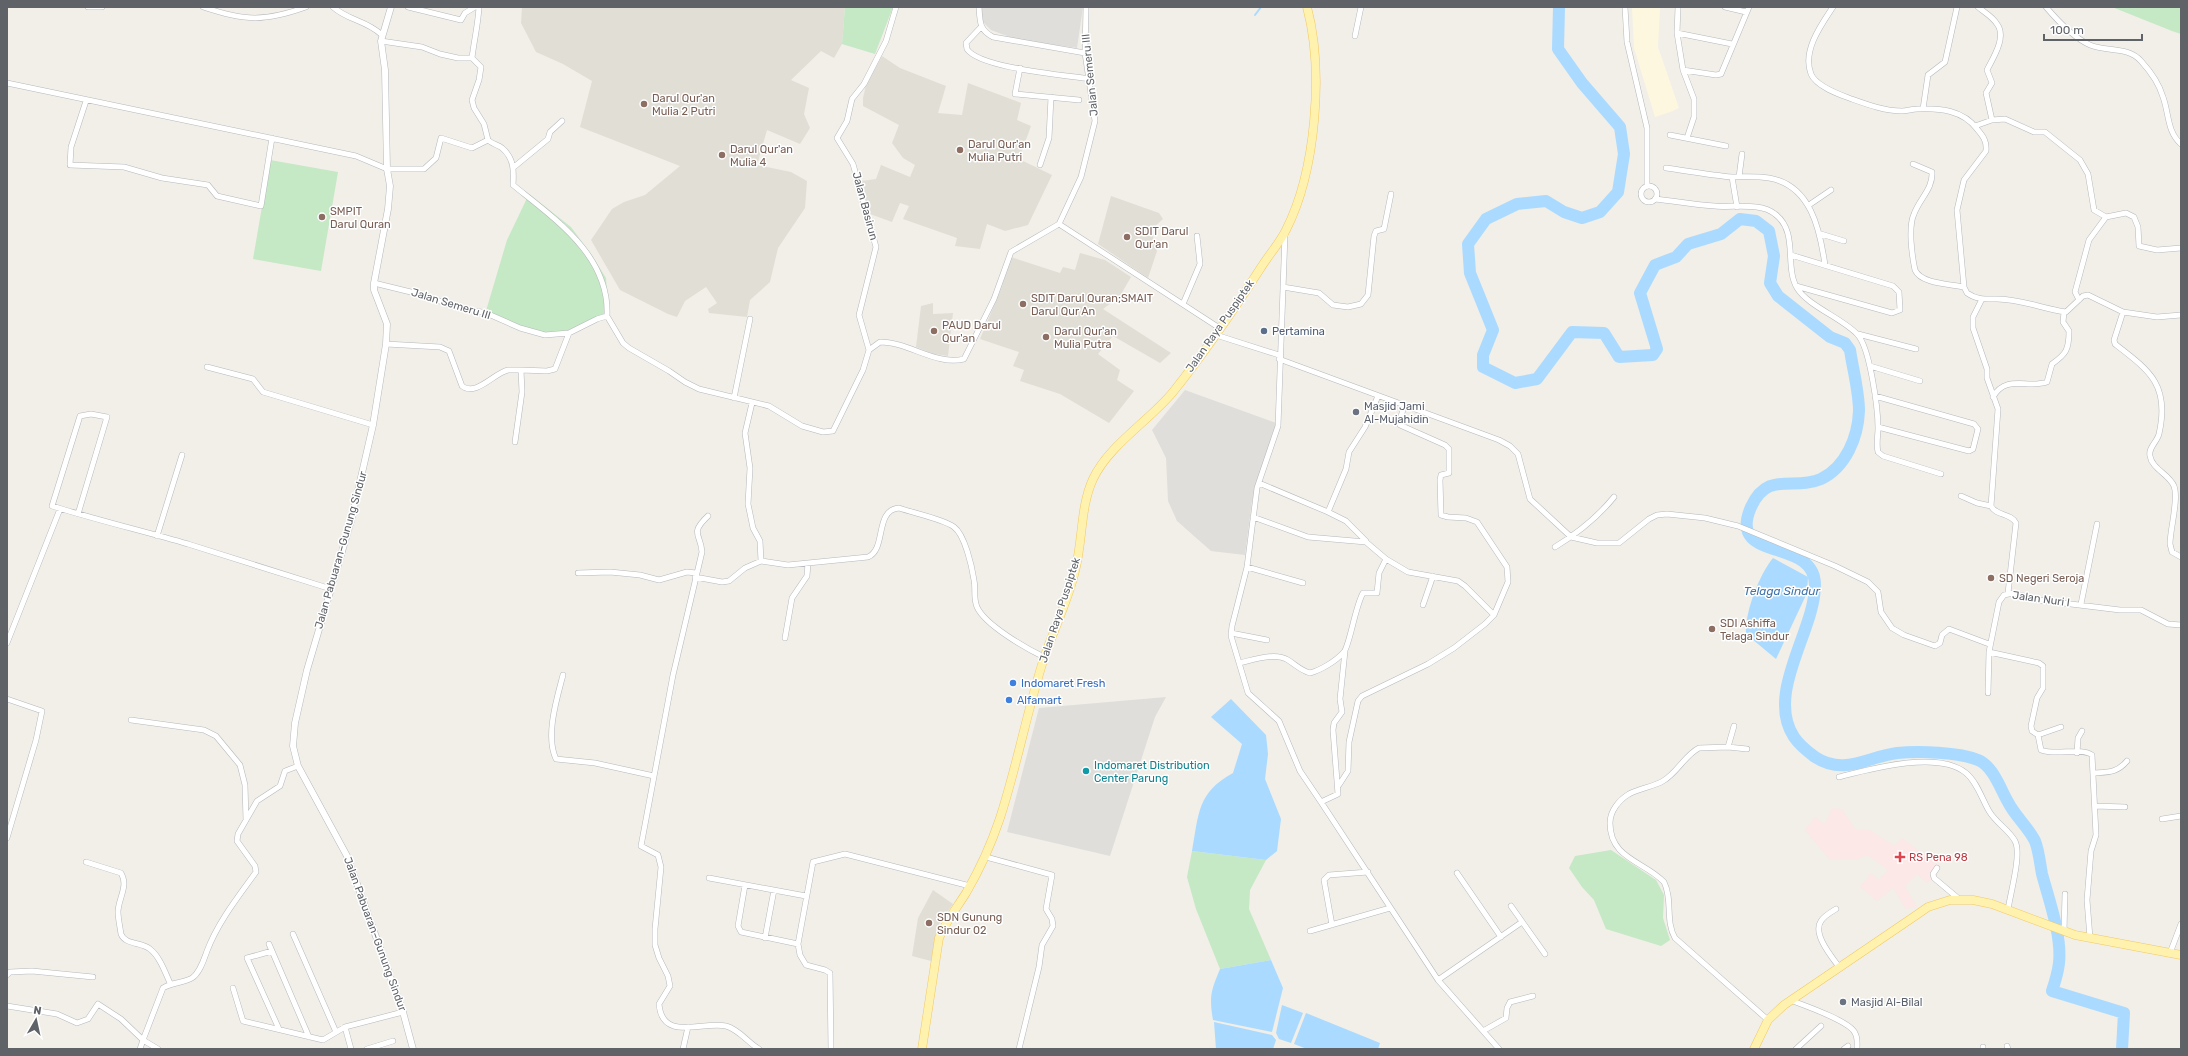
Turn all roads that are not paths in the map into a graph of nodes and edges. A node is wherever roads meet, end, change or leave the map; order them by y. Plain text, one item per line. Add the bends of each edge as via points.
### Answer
1 (88, 7) edge
2 (102, 7) edge
3 (203, 7) edge
4 (306, 7) edge
5 (333, 7) edge
6 (392, 7) edge
7 (408, 7) edge
8 (475, 7) edge
9 (479, 7) edge
10 (896, 7) edge
11 (979, 7) edge
12 (1086, 7) edge
13 (1307, 7) edge
14 (1361, 7) edge
15 (1625, 7) edge
16 (1678, 7) edge
17 (1725, 7) edge
18 (1833, 7) edge
19 (1957, 7) edge
20 (1978, 7) edge
21 (2046, 7) edge
22 (1747, 10) edge
23 (981, 27) junction
24 (1677, 33) junction
25 (1355, 36) dead end
26 (381, 38) junction
27 (1732, 44) junction
28 (1085, 53) junction
29 (472, 58) junction
30 (1020, 68) junction
31 (1683, 70) junction
32 (1090, 79) junction
33 (7, 83) edge
34 (1051, 97) junction
35 (1079, 100) dead end
36 (86, 101) junction
37 (1923, 109) junction
38 (1992, 120) junction
39 (562, 121) dead end
40 (1975, 126) junction
41 (1670, 135) dead end
42 (272, 138) junction
43 (1687, 138) junction
44 (488, 140) junction
45 (2181, 144) edge
46 (1726, 146) dead end
47 (1742, 154) dead end
48 (1912, 164) dead end
49 (1040, 165) dead end
50 (514, 167) junction
51 (387, 168) junction
52 (1666, 168) dead end
53 (1732, 177) junction
54 (1739, 177) junction
55 (1647, 186) junction
56 (1831, 190) dead end
57 (1391, 194) dead end
58 (1655, 199) junction
59 (1809, 205) junction
60 (1737, 207) junction
61 (2106, 217) junction
62 (1059, 224) junction
63 (1285, 232) junction
64 (1821, 234) junction
65 (1197, 236) dead end
66 (1844, 241) dead end
67 (2181, 248) edge
68 (1791, 256) junction
69 (1825, 265) junction
70 (374, 283) junction
71 (1796, 286) junction
72 (1283, 287) junction
73 (1964, 287) junction
74 (1982, 299) junction
75 (2078, 300) junction
76 (1183, 304) junction
77 (2064, 312) junction
78 (2123, 312) junction
79 (2181, 315) edge
80 (607, 316) junction
81 (750, 319) dead end
82 (1218, 332) junction
83 (569, 333) junction
84 (1858, 334) junction
85 (386, 344) junction
86 (1916, 349) dead end
87 (869, 350) junction
88 (1279, 357) junction
89 (1870, 366) junction
90 (207, 367) dead end
91 (521, 370) junction
92 (1920, 381) dead end
93 (1378, 396) junction
94 (1875, 396) junction
95 (1993, 397) junction
96 (734, 398) junction
97 (752, 403) junction
98 (1404, 407) junction
99 (372, 425) junction
100 (1878, 427) junction
101 (515, 442) dead end
102 (182, 455) dead end
103 (1942, 474) dead end
104 (1259, 483) junction
105 (1961, 496) dead end
106 (1614, 497) dead end
107 (1990, 506) junction
108 (60, 509) junction
109 (1328, 512) junction
110 (78, 514) junction
111 (708, 516) dead end
112 (1253, 518) junction
113 (2097, 524) dead end
114 (157, 536) junction
115 (1571, 537) junction
116 (1366, 542) junction
117 (1555, 547) dead end
118 (2181, 557) edge
119 (1386, 559) junction
120 (761, 561) junction
121 (808, 562) junction
122 (1247, 567) junction
123 (578, 573) dead end
124 (696, 575) junction
125 (1433, 576) junction
126 (1303, 583) dead end
127 (331, 589) junction
128 (2008, 593) junction
129 (2082, 604) junction
130 (1423, 605) dead end
131 (1494, 615) junction
132 (2181, 625) edge
133 (1231, 633) junction
134 (785, 638) dead end
135 (1267, 640) dead end
136 (7, 643) edge
137 (1989, 644) junction
138 (1345, 651) junction
139 (1989, 652) junction
140 (1044, 657) junction
141 (1239, 663) junction
142 (563, 675) dead end
143 (1988, 694) dead end
144 (7, 699) edge
145 (131, 720) dead end
146 (1734, 726) dead end
147 (2061, 727) dead end
148 (2082, 731) dead end
149 (2038, 735) junction
150 (1728, 747) junction
151 (1746, 750) dead end
152 (2077, 752) junction
153 (2127, 761) dead end
154 (298, 766) junction
155 (2093, 772) junction
156 (654, 776) junction
157 (1839, 777) dead end
158 (1339, 785) junction
159 (1321, 802) junction
160 (2095, 806) junction
161 (2125, 806) dead end
162 (2181, 816) edge
163 (2162, 819) dead end
164 (246, 821) junction
165 (7, 838) edge
166 (986, 857) junction
167 (86, 862) dead end
168 (1937, 868) dead end
169 (1368, 872) junction
170 (1457, 873) dead end
171 (709, 878) dead end
172 (745, 885) junction
173 (970, 886) junction
174 (774, 890) junction
175 (2065, 894) dead end
176 (806, 896) junction
177 (1959, 899) junction
178 (1511, 906) dead end
179 (1390, 908) junction
180 (1836, 909) dead end
181 (2008, 910) junction
182 (1522, 922) junction
183 (2181, 924) edge
184 (1332, 926) junction
185 (1310, 931) dead end
186 (2064, 931) junction
187 (293, 934) dead end
188 (1501, 937) junction
189 (765, 938) junction
190 (2090, 938) junction
191 (269, 944) dead end
192 (798, 944) junction
193 (272, 951) junction
194 (2170, 953) junction
195 (1545, 954) dead end
196 (2181, 955) edge
197 (1839, 967) junction
198 (7, 975) edge
199 (93, 977) dead end
200 (1438, 980) junction
201 (170, 983) junction
202 (233, 988) dead end
203 (1533, 996) dead end
204 (1790, 1000) junction
205 (7, 1006) edge
206 (404, 1012) junction
207 (1768, 1020) junction
208 (1821, 1026) dead end
209 (345, 1027) junction
210 (688, 1027) junction
211 (279, 1029) junction
212 (1483, 1031) junction
213 (336, 1032) junction
214 (309, 1037) junction
215 (144, 1040) junction
216 (393, 1041) dead end
217 (384, 1047) edge
218 (140, 1049) edge
219 (158, 1049) edge
220 (351, 1049) edge
221 (367, 1049) edge
222 (413, 1049) edge
223 (683, 1049) edge
224 (759, 1049) edge
225 (831, 1049) edge
226 (922, 1049) edge
227 (1019, 1049) edge
228 (1500, 1049) edge
229 (1754, 1049) edge
230 (1796, 1049) edge
231 (1857, 1049) edge

1 - 2 street
3 - 4 street via 251,19 286,14
5 - 26 street via 341,14 372,25
6 - 26 street, Jalan Pabuaran–Gunung Sindur
7 - 8 street via 457,20 461,20 465,13
9 - 29 street
10 - 87 street, Jalan Basirun via 886,41 864,84 852,99 847,121 837,138 855,168 876,247 860,315
11 - 23 street
12 - 28 street, Jalan Semeru III
13 - 63 main road, Jalan Raya Puspiptek via 1314,47 1314,111 1310,147 1299,199
14 - 25 street
15 - 55 street via 1627,42 1647,128
16 - 24 street
17 - 22 street
18 - 37 street via 1816,34 1810,53 1811,74 1816,81 1836,93 1873,106 1904,111
19 - 37 street via 1945,62 1928,75
20 - 38 street via 1998,24 2001,35 1987,70 1992,83 1986,93
21 - 45 street via 2076,36 2090,45 2131,53 2140,60 2157,82 2164,98 2172,132
22 - 27 street
23 - 28 street via 985,33 998,39
23 - 30 street via 966,43 970,54 983,61
24 - 27 street
24 - 31 street
26 - 29 street via 458,58
26 - 51 street, Jalan Pabuaran–Gunung Sindur via 385,76
27 - 31 street via 1720,74
28 - 32 street, Jalan Semeru III
29 - 44 street via 481,67 472,100 484,124
30 - 32 street
30 - 34 street via 1015,94
31 - 43 street via 1695,109
32 - 62 street, Jalan Semeru III via 1095,113 1094,129 1080,177
33 - 36 street
34 - 35 street
34 - 49 street via 1048,138
36 - 42 street
36 - 42 street via 71,147 70,165 124,167 162,178 208,186 217,196 261,206
37 - 40 street via 1960,113
38 - 40 street
38 - 61 street via 2005,119 2034,132 2045,132 2080,160 2088,174 2094,210
39 - 50 street via 550,132 548,139
40 - 73 street via 1985,139 1986,146 1983,156 1964,180 1957,210
41 - 43 street
42 - 51 street via 356,156
43 - 46 street
44 - 50 street via 502,148
44 - 51 street via 472,148 441,138 436,158 424,169
47 - 54 street
48 - 73 street via 1932,172 1932,182 1913,215 1915,270 1925,279
50 - 80 street via 513,185 567,228 592,259 602,279 607,301
51 - 70 street, Jalan Pabuaran–Gunung Sindur via 390,186 388,209
52 - 53 street
53 - 54 street
53 - 60 street
54 - 59 street via 1753,176 1777,180 1794,188
55 - 58 street via 1655,189
55 - 58 street via 1643,189 1641,197 1648,202
56 - 59 street
57 - 72 street via 1384,229 1376,231 1374,236 1368,295 1361,304 1348,307 1333,305 1319,293
58 - 60 street
59 - 64 street
60 - 68 street via 1758,208 1774,213 1788,235
61 - 67 street via 2126,213 2134,217 2138,226 2138,246 2157,250
61 - 75 street via 2089,240 2075,292
62 - 76 street
62 - 87 street via 1010,252 994,299 964,359 940,359 892,342 880,342
63 - 72 street
63 - 82 main road, Jalan Raya Puspiptek
64 - 66 street
64 - 69 street
65 - 76 street via 1200,264
68 - 69 street
68 - 71 street
69 - 71 street via 1896,287 1899,292 1900,311 1892,313
70 - 83 street, Jalan Semeru III via 427,296 452,306 486,313 534,332 556,336
70 - 85 street, Jalan Pabuaran–Gunung Sindur via 374,290 387,324
71 - 84 street via 1806,297
72 - 88 street
73 - 74 street via 1967,293
74 - 77 street via 2030,303
74 - 95 street via 1973,317 1973,328 1987,369
75 - 77 street via 2070,310
75 - 78 street via 2086,295 2094,296
76 - 82 street
77 - 95 street via 2063,322 2069,332 2065,354 2052,364 2047,382 2007,384
78 - 79 street via 2149,317
78 - 118 street via 2114,344 2139,362 2161,393 2159,435 2151,448 2150,456 2152,463 2175,488 2170,544 2172,552
80 - 83 street, Jalan Semeru III
80 - 96 street via 623,343 629,348 699,389
81 - 96 street
82 - 88 street
82 - 140 main road, Jalan Raya Puspiptek via 1173,392 1107,458 1094,478 1086,503 1075,570
83 - 91 street via 555,369
84 - 86 street
84 - 89 street
85 - 91 street via 440,347 449,351 465,388 477,388 508,370
85 - 99 street, Jalan Pabuaran–Gunung Sindur
87 - 97 street via 863,370 833,431 823,432 802,426 769,406
88 - 93 street
88 - 104 street via 1278,426
89 - 92 street
89 - 94 street
90 - 99 street via 253,379 263,392
91 - 101 street via 522,392
93 - 98 street
93 - 109 street via 1365,427 1349,452 1346,469
94 - 100 street
94 - 100 street via 1974,424 1978,429 1973,449 1969,452
95 - 107 street via 1998,409
96 - 97 street
97 - 120 street via 745,433 750,468 748,504 753,528 760,541
98 - 115 street via 1510,446 1518,454 1530,499
98 - 131 street via 1400,425 1449,449 1449,473 1441,475 1440,480 1441,515 1477,522 1507,567 1508,582
99 - 127 street, Jalan Pabuaran–Gunung Sindur via 351,521
100 - 103 street via 1879,453
102 - 114 street
104 - 109 street
104 - 112 street
105 - 107 street
106 - 115 street via 1602,512
107 - 128 street via 2016,523
108 - 110 street
108 - 110 street via 52,506 80,416 91,414 107,417
108 - 136 street
109 - 116 street via 1346,521
110 - 114 street
111 - 124 street via 697,532 702,552
112 - 116 street via 1308,537
112 - 122 street
113 - 129 street
114 - 127 street
115 - 117 street
115 - 137 street via 1597,543 1618,543 1649,519 1667,514 1699,517 1738,526 1822,560 1868,582 1878,592 1881,612 1886,621 1904,635 1935,646 1949,629
116 - 119 street
119 - 125 street via 1408,572
119 - 138 street via 1379,573 1377,593 1364,593 1360,600
120 - 121 street via 788,565
120 - 124 street via 745,568 729,581 717,582
121 - 134 street via 807,576 792,598
121 - 140 street via 871,556 878,548 885,519 895,509 947,524 954,527 963,539 979,612 1018,644
122 - 126 street
122 - 133 street
123 - 124 street via 610,572 659,580 687,572
124 - 156 street
125 - 130 street
125 - 131 street via 1458,581
127 - 154 street, Jalan Pabuaran–Gunung Sindur via 307,670 295,723 293,746
128 - 129 street, Jalan Nuri I via 2038,600
128 - 137 street, Jalan Nuri I via 2000,598
129 - 132 street, Jalan Nuri I via 2120,610 2141,610 2168,624
131 - 158 street via 1454,648 1428,664 1362,696 1358,701 1349,742 1348,771
133 - 135 street
133 - 141 street
137 - 139 street, Jalan Nuri I
138 - 141 street via 1310,673 1280,658
138 - 158 street via 1341,689 1342,712 1334,723 1333,730
139 - 143 street, Jalan Nuri I
139 - 149 street via 2043,666 2043,688 2037,698 2031,726 2032,731
140 - 166 main road, Jalan Raya Puspiptek via 1011,783
141 - 159 street via 1248,693 1279,721 1300,771
142 - 156 street via 554,707 553,747 556,759 595,763
144 - 165 street via 42,711
145 - 164 street via 204,730 216,736 240,764 245,785
146 - 150 street
147 - 149 street
148 - 152 street via 2078,738
149 - 152 street via 2043,751
150 - 151 street
150 - 207 street via 1698,748 1662,782 1628,794 1612,812 1611,837 1626,856 1664,882 1670,904 1671,929 1675,938
152 - 155 street via 2092,755
153 - 155 street via 2114,772
154 - 164 street via 285,771 278,788 257,801
154 - 206 street, Jalan Pabuaran–Gunung Sindur via 347,856
155 - 160 street
156 - 210 street via 641,846 658,856 661,867 655,945 670,986 661,1000 660,1010 663,1018 671,1026
157 - 181 street via 1887,765 1918,762 1953,766 1967,773 1993,818 2013,838 2016,845 2017,855
158 - 159 street via 1338,794
159 - 169 street
160 - 161 street
160 - 190 street via 2096,835 2091,851 2087,900
162 - 163 street
164 - 201 street via 237,841 255,866 256,872 229,909 197,972 192,978
166 - 173 main road, Jalan Raya Puspiptek
166 - 227 street via 1052,874 1046,909 1053,926 1042,945
167 - 201 street via 121,873 124,886 118,911 122,934 125,939 151,949 162,964
168 - 177 street via 1933,874 1934,878
169 - 179 street
169 - 184 street via 1329,875 1324,880
170 - 188 street
171 - 172 street
172 - 174 street
172 - 189 street via 738,930 744,934
173 - 176 street via 845,854 813,862
173 - 226 main road, Jalan Raya Puspiptek via 945,924 939,938
174 - 176 street
174 - 189 street
175 - 186 street
176 - 192 street
177 - 181 main road via 1982,901
177 - 197 main road via 1928,907
178 - 182 street
179 - 184 street
179 - 200 street
180 - 197 street via 1822,919 1818,928 1820,936
181 - 186 main road
182 - 188 street
182 - 195 street
183 - 194 street
184 - 185 street
186 - 190 main road
187 - 213 street
188 - 200 street
189 - 192 street
190 - 194 main road
191 - 193 street
192 - 225 street via 800,956 806,965 830,973
193 - 211 street via 247,958
193 - 214 street
194 - 196 main road
197 - 204 main road
198 - 199 street via 10,972 32,971
200 - 212 street
201 - 215 street via 163,988
202 - 211 street via 243,1021
203 - 212 street via 1510,1002 1506,1018
204 - 207 main road
204 - 231 street via 1823,1012 1852,1029 1856,1034
205 - 215 street via 57,1014 77,1023 88,1019 98,1004 121,1019
206 - 209 street
206 - 222 street, Jalan Pabuaran–Gunung Sindur
207 - 229 main road
208 - 230 street
209 - 213 street
209 - 220 street
210 - 223 street
210 - 224 street via 727,1027 741,1034 748,1043
211 - 214 street
212 - 228 street
213 - 214 street via 323,1040
215 - 218 street
215 - 219 street
216 - 217 street
217 - 221 street

